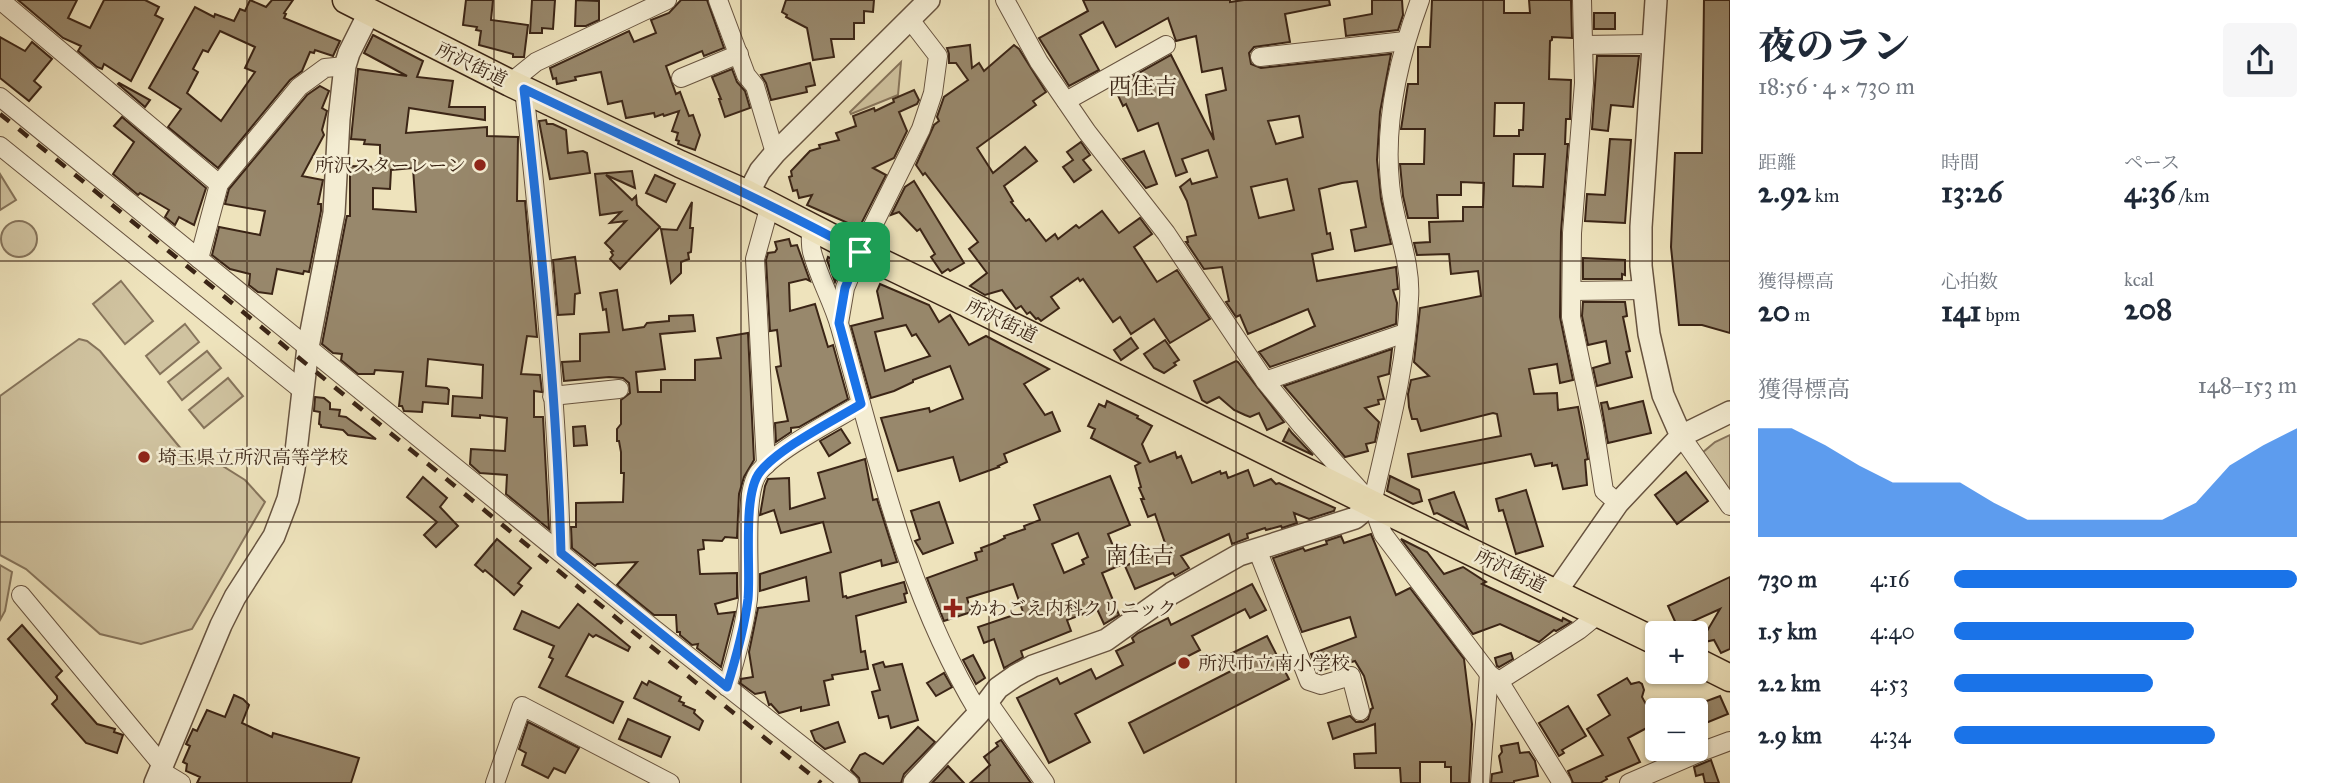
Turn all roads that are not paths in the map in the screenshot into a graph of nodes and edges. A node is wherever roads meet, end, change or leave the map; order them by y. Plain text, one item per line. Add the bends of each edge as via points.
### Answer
1 (0, 0) edge
2 (346, 0) edge
3 (667, 0) edge
4 (718, 0) edge
5 (929, 0) edge
6 (1005, 0) edge
7 (1420, 0) edge
8 (1582, 0) edge
9 (1656, 0) edge
10 (371, 7) edge
11 (911, 20) junction
12 (1405, 41) junction
13 (1651, 44) junction
14 (1166, 45) dead end
15 (1583, 45) junction
16 (739, 54) junction
17 (1260, 57) dead end
18 (345, 66) junction
19 (681, 78) dead end
20 (517, 86) junction
21 (0, 97) edge
22 (1066, 101) junction
23 (0, 146) edge
24 (775, 153) junction
25 (219, 184) junction
26 (759, 199) junction
27 (811, 226) junction
28 (860, 252) junction
29 (199, 259) junction
30 (1643, 290) junction
31 (1572, 291) junction
32 (839, 323) junction
33 (1405, 333) junction
34 (308, 347) junction
35 (1265, 381) junction
36 (619, 389) dead end
37 (303, 391) junction
38 (552, 396) junction
39 (861, 404) junction
40 (1730, 412) edge
41 (1681, 436) junction
42 (766, 465) junction
43 (1618, 503) junction
44 (1372, 504) junction
45 (1730, 506) edge
46 (1257, 549) junction
47 (561, 553) junction
48 (1556, 592) junction
49 (21, 595) dead end
50 (1600, 613) junction
51 (1645, 636) edge
52 (1708, 667) edge
53 (1494, 677) junction
54 (1730, 678) edge
55 (727, 687) junction
56 (984, 707) junction
57 (1360, 711) dead end
58 (1730, 741) edge
59 (159, 773) edge
60 (181, 783) edge
61 (495, 783) edge
62 (670, 783) edge
63 (849, 783) edge
64 (914, 783) edge
65 (1045, 783) edge
66 (1480, 783) edge
67 (1562, 783) edge
68 (1629, 783) edge

1 - 25 street
2 - 10 main road, 所沢街道
3 - 20 street via 536,62
4 - 16 street
5 - 11 street
6 - 22 street
7 - 12 street
8 - 15 street
9 - 13 street
10 - 18 street
10 - 20 main road, 所沢街道
11 - 24 street
11 - 28 street via 938,56 933,93 921,129
12 - 17 street
12 - 33 street via 1389,158 1410,297
13 - 15 street
13 - 30 street via 1640,227
14 - 22 street
15 - 31 street
16 - 19 street
16 - 24 street via 755,86
18 - 25 street via 325,68 299,87
18 - 34 street via 334,213
20 - 26 main road, 所沢街道
20 - 38 street via 545,288
21 - 29 street
22 - 35 street via 1166,233
23 - 37 street
24 - 26 street via 760,171
25 - 29 street
26 - 27 main road, 所沢街道
26 - 42 street via 755,259
27 - 28 main road, 所沢街道
27 - 32 street via 811,250
28 - 32 street via 845,288
28 - 44 main road, 所沢街道
29 - 34 street
30 - 31 street
30 - 41 street via 1663,396
31 - 43 street via 1572,317 1604,491
32 - 39 street
33 - 35 street
33 - 44 street via 1402,372
34 - 37 street
34 - 47 street
35 - 44 street
36 - 38 street
37 - 59 street via 293,477 282,517 221,625
38 - 47 street
39 - 42 street
39 - 56 street via 909,563 951,664
40 - 41 street
41 - 43 street
41 - 45 street
42 - 55 street via 751,493 748,598 741,643
43 - 48 street
44 - 46 street via 1356,518
44 - 48 main road, 所沢街道
44 - 53 street via 1383,534
46 - 56 street via 1201,575 1106,640 1015,676 998,688
46 - 57 street via 1309,681 1321,685 1351,676
47 - 55 street
48 - 50 main road, 所沢街道
49 - 59 street
50 - 51 main road, 所沢街道
50 - 53 street
52 - 54 main road
53 - 66 street
53 - 67 street
55 - 63 street
56 - 64 street
56 - 65 street
58 - 68 street
59 - 60 street
61 - 62 street via 522,705

